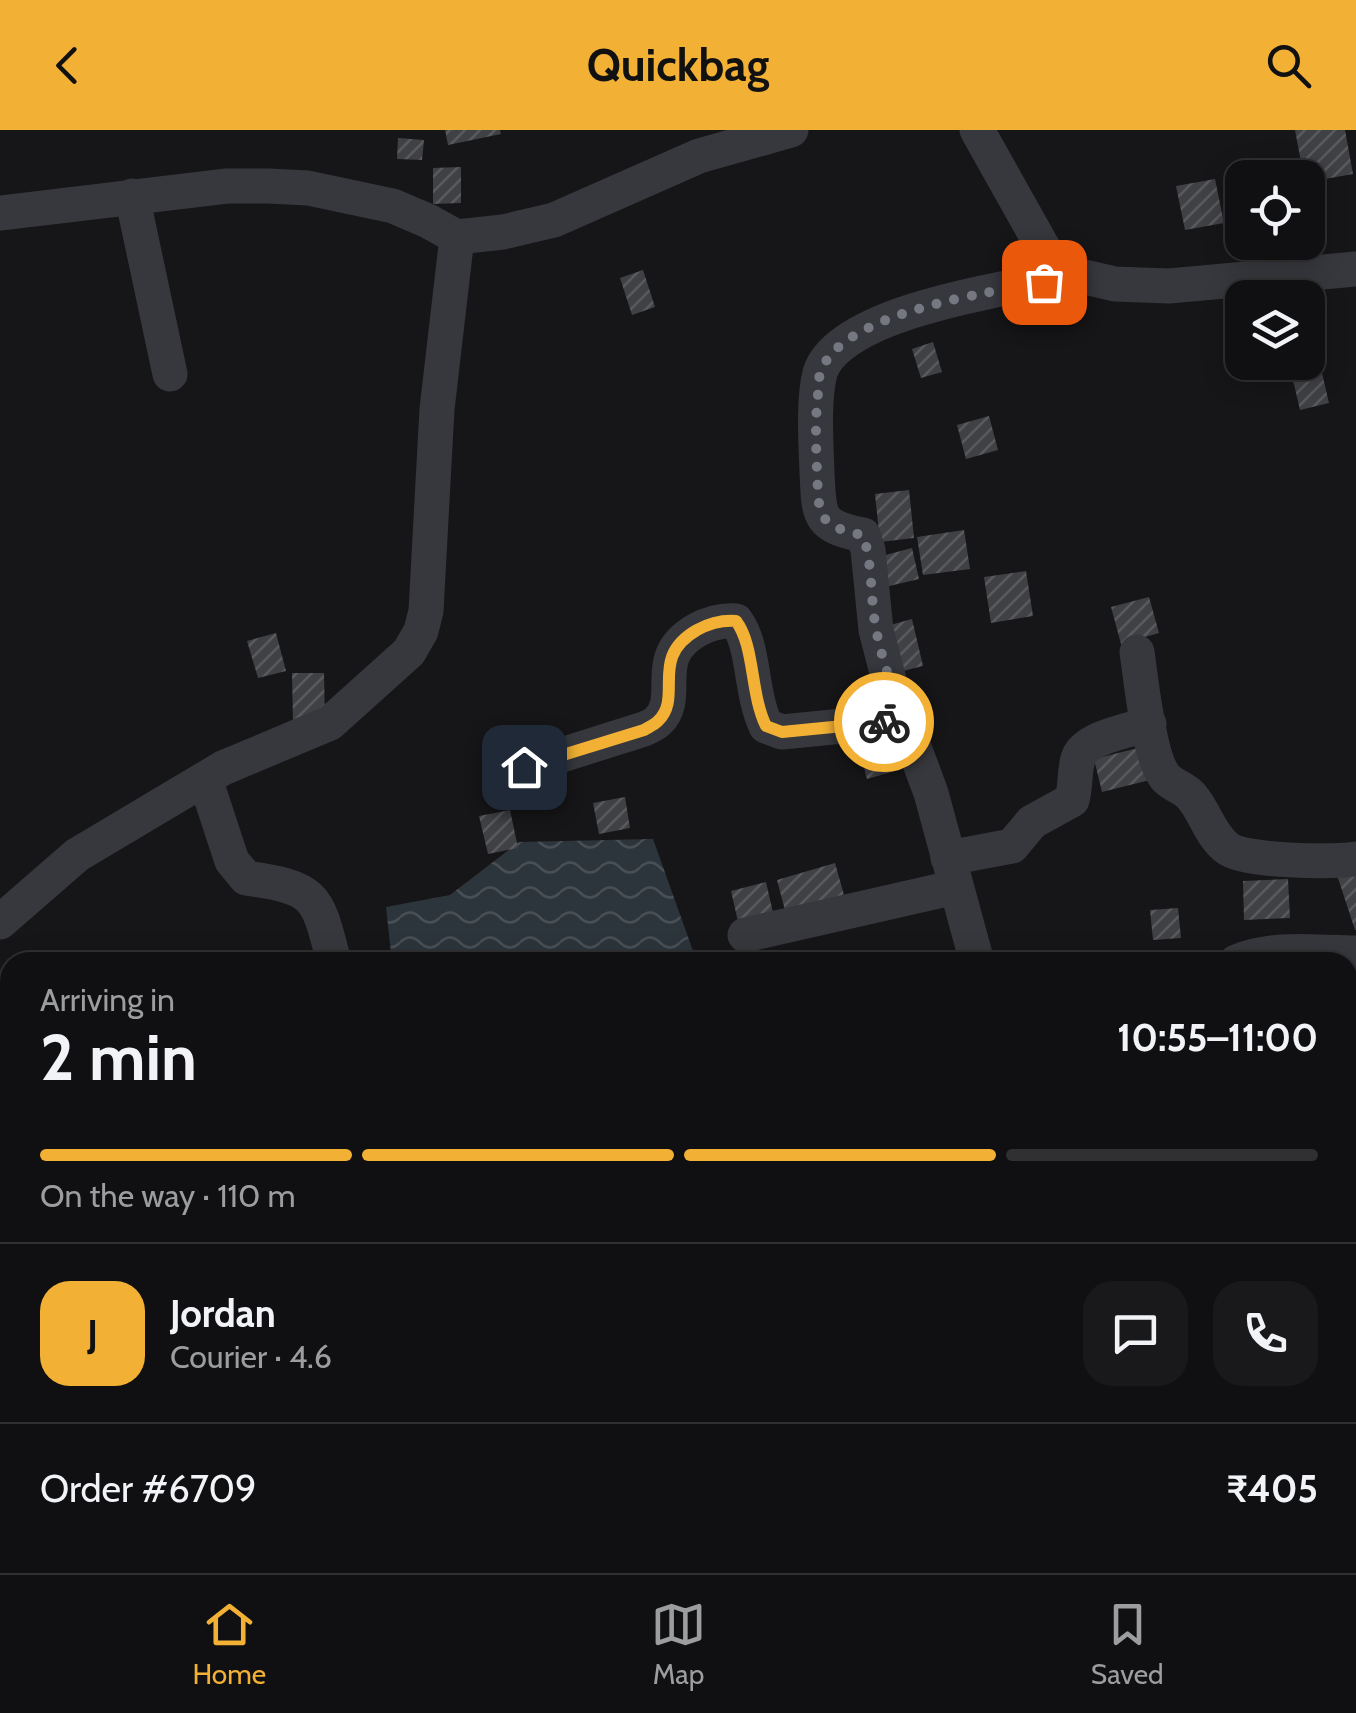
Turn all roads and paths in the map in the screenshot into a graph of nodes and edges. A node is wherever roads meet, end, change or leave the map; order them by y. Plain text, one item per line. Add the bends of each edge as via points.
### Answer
1 (791, 130) edge
2 (977, 130) edge
3 (132, 196) junction
4 (0, 214) edge
5 (457, 237) junction
6 (1356, 269) edge
7 (1076, 275) junction
8 (170, 374) dead end
9 (1137, 652) dead end
10 (904, 720) junction
11 (1149, 724) junction
12 (524, 767) dead end
13 (205, 779) junction
14 (1356, 859) edge
15 (952, 872) junction
16 (0, 922) edge
17 (746, 935) dead end
18 (331, 952) edge
19 (973, 952) edge

1 - 5 street via 699,156 554,220
2 - 7 street via 1046,252
3 - 4 street
3 - 5 street via 227,186 308,188 393,206
3 - 8 street
5 - 13 street via 436,410 421,630 410,652 330,723
6 - 7 street via 1169,286
7 - 10 street via 900,314 844,343 820,372 818,503 835,530 863,535 876,630
9 - 11 street
10 - 12 street via 782,732 766,726 744,632 736,621 722,620 682,640 672,653 660,720
10 - 15 street
11 - 14 street via 1167,779 1192,796 1227,848 1243,856
11 - 15 street via 1084,748 1072,800 1032,822 1012,846
13 - 16 street via 77,855
13 - 18 street via 232,861 246,878 307,894
15 - 17 street
15 - 19 street

